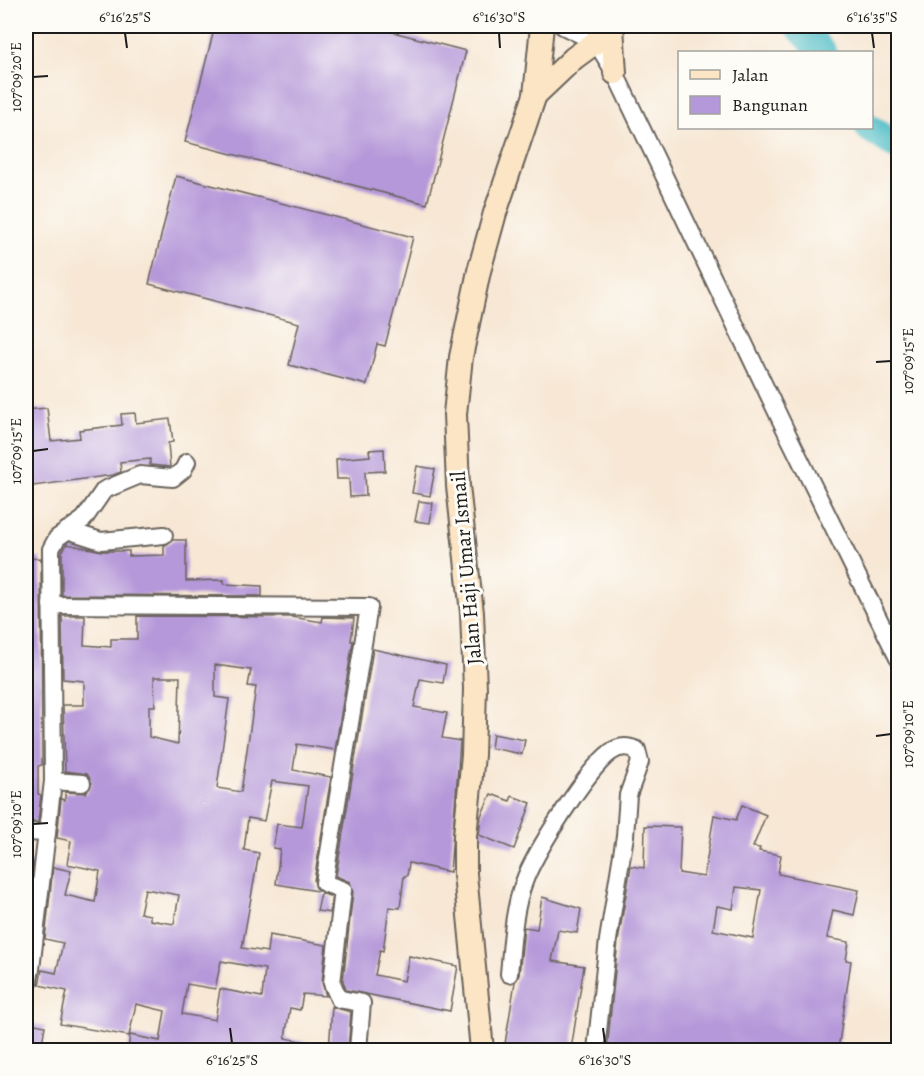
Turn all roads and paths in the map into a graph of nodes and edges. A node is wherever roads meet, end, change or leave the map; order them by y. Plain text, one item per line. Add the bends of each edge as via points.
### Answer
1 (542, 26) edge
2 (563, 26) edge
3 (612, 26) edge
4 (599, 34) edge
5 (615, 73) junction
6 (536, 95) junction
7 (188, 462) dead end
8 (68, 530) junction
9 (164, 535) dead end
10 (51, 605) junction
11 (898, 658) edge
12 (53, 781) junction
13 (82, 783) dead end
14 (26, 832) edge
15 (47, 833) junction
16 (509, 974) dead end
17 (26, 994) edge
18 (358, 1050) edge
19 (482, 1050) edge
20 (596, 1050) edge

1 - 6 main road, Jalan Haji Umar Ismail
2 - 4 street
3 - 5 main road
4 - 5 street
4 - 6 main road, Jalan Haji Umar Ismail
5 - 11 street
6 - 19 main road, Jalan Haji Umar Ismail via 479,272 461,357 455,414 458,486 472,613 473,756 465,836
7 - 8 street via 173,478 140,476 110,486 84,519
8 - 9 street via 101,541
8 - 10 street via 51,549
10 - 12 street
10 - 18 street via 369,607 324,883 343,890 332,982 339,999 362,1003
12 - 13 street
12 - 15 street
14 - 15 street
15 - 17 street
16 - 20 street via 515,914 530,868 591,772 613,750 637,750 640,762 628,795

